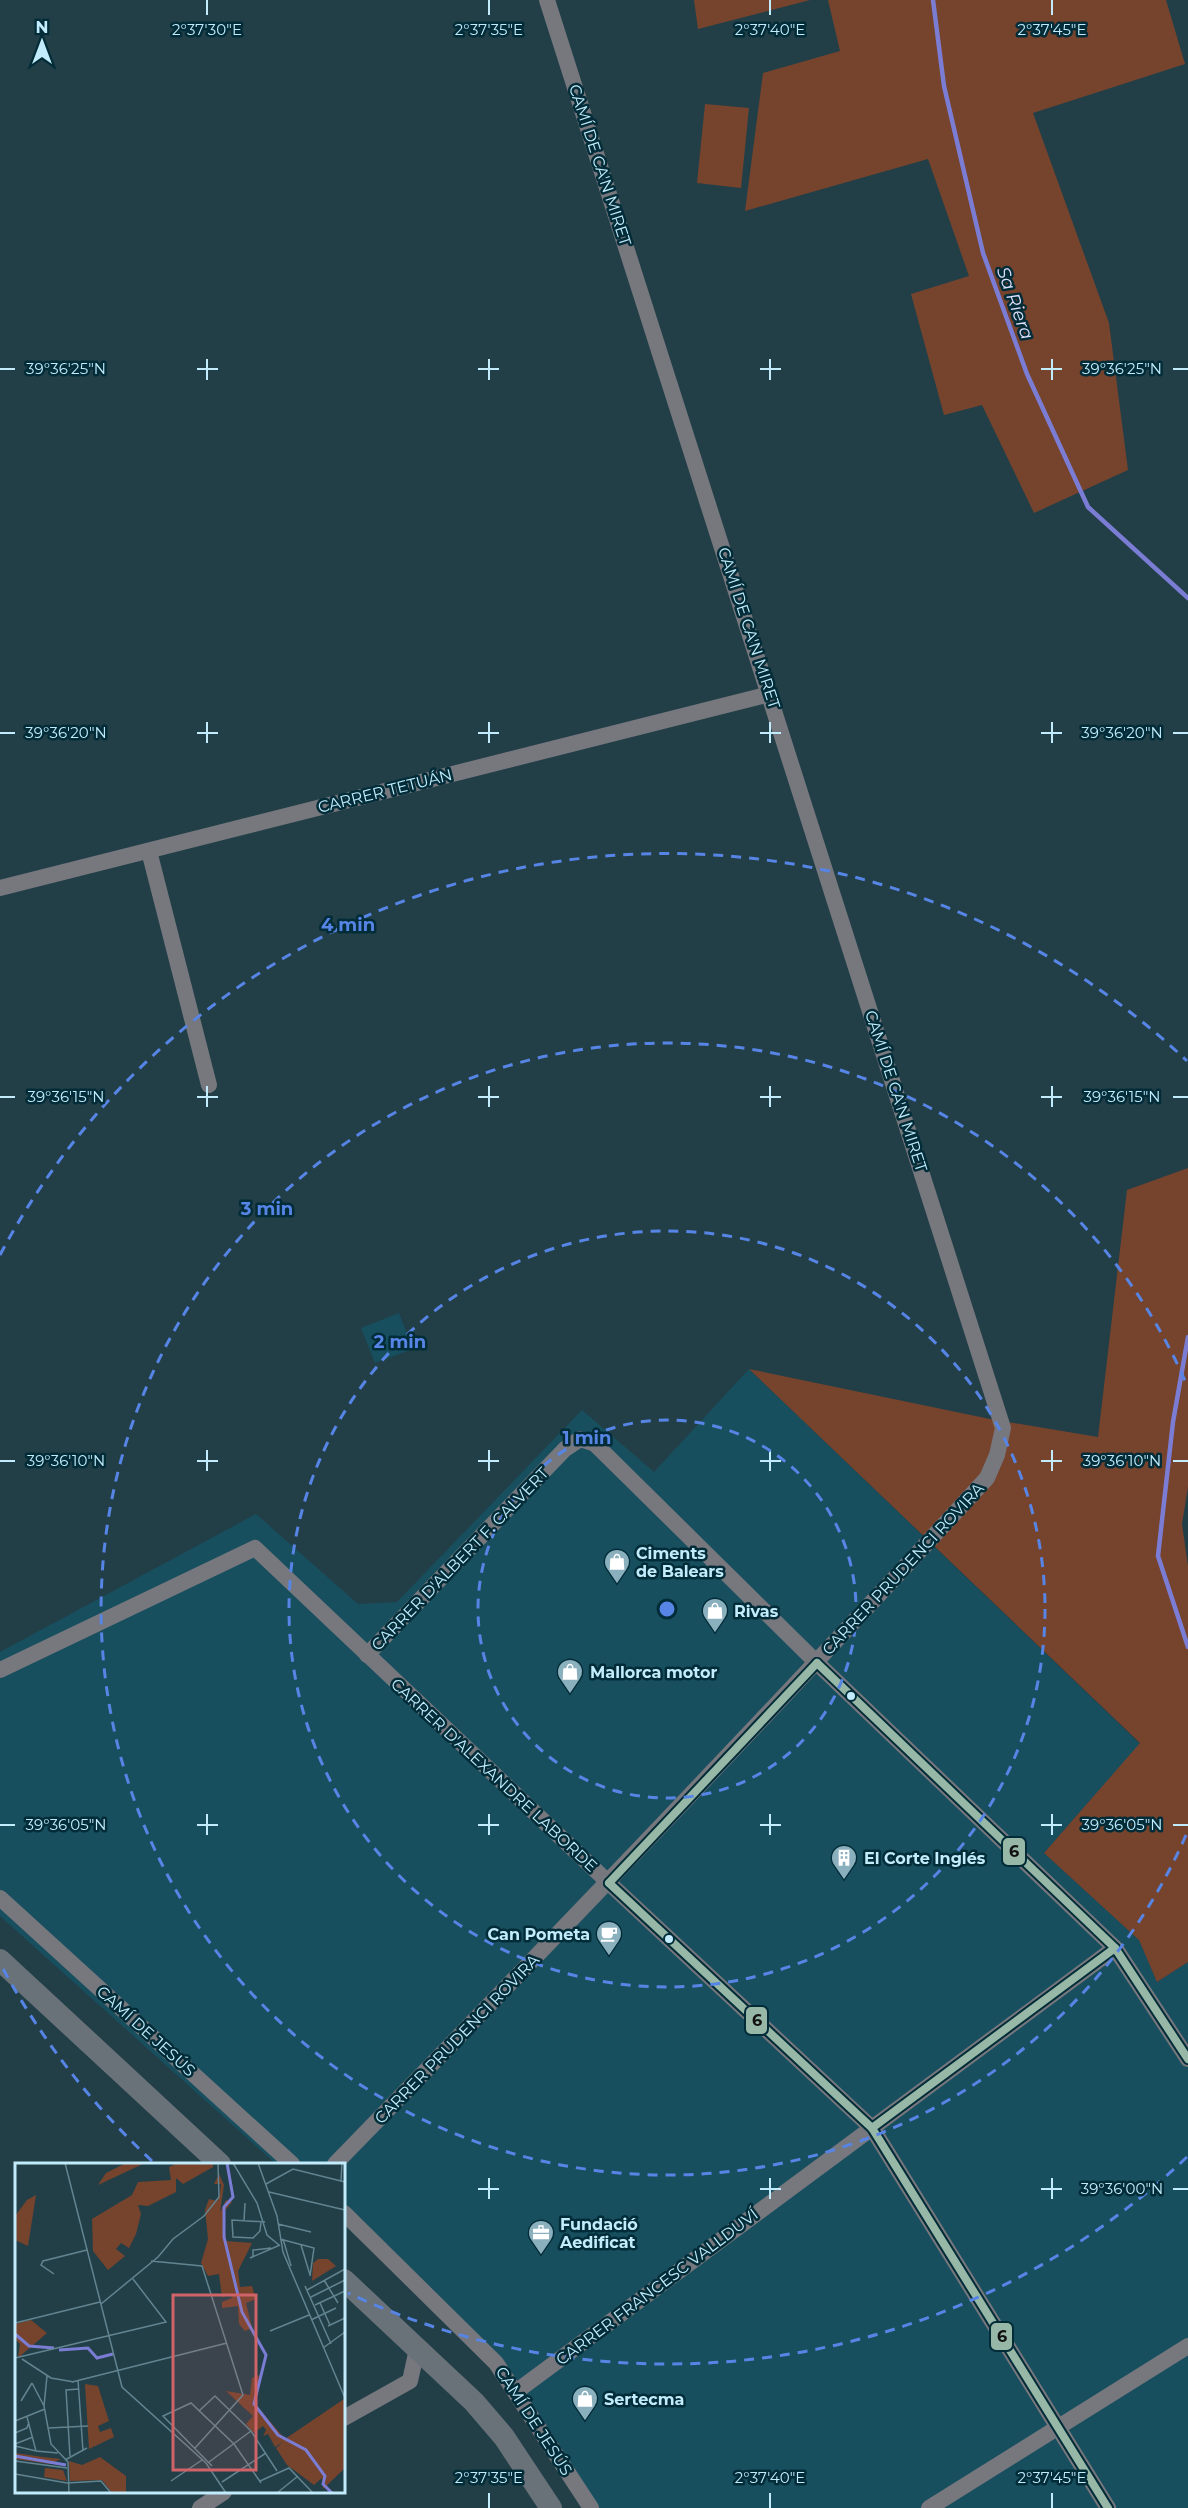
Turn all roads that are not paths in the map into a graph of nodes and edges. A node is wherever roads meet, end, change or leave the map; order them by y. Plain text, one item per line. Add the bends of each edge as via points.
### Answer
1 (547, 0) edge
2 (770, 694) junction
3 (149, 851) junction
4 (0, 888) edge
5 (209, 1085) dead end
6 (1003, 1428) joint
7 (367, 1655) junction
8 (817, 1663) junction
9 (0, 1670) edge
10 (609, 1883) junction
11 (0, 1898) edge
12 (1116, 1948) junction
13 (0, 1960) edge
14 (1188, 2059) edge
15 (872, 2128) junction
16 (219, 2163) edge
17 (291, 2163) edge
18 (336, 2163) edge
19 (345, 2214) edge
20 (345, 2281) edge
21 (1188, 2346) edge
22 (417, 2349) junction
23 (517, 2391) junction
24 (345, 2417) edge
25 (1057, 2428) junction
26 (222, 2493) edge
27 (200, 2508) edge
28 (551, 2508) edge
29 (591, 2508) edge
30 (929, 2508) edge
31 (1108, 2508) edge

1 - 2 street, CAMÍ DE CA'N MIRET
2 - 3 street, CARRER TETUÁN
2 - 6 street, CAMÍ DE CA'N MIRET
3 - 4 street, CARRER TETUÁN
3 - 5 street
6 - 8 street, CARRER PRUDENCI ROVIRA via 987,1478
7 - 8 street, CARRER D'ALBERT F. CALVERT via 565,1449 580,1439 595,1444
7 - 9 street, CARRER D'ALEXANDRE LABORDE via 255,1548
7 - 10 street, CARRER D'ALEXANDRE LABORDE
8 - 10 street, CARRER PRUDENCI ROVIRA
8 - 12 street
10 - 15 street, CARRER D'ALEXANDRE LABORDE
10 - 18 street, CARRER PRUDENCI ROVIRA
11 - 17 street, CAMÍ DE JESÚS
12 - 14 street
12 - 15 street, CARRER FRANCESC VALLDUVÍ
13 - 16 street
15 - 23 street, CARRER FRANCESC VALLDUVÍ
15 - 25 street, CARRER D'ALEXANDRE LABORDE
19 - 23 street, CAMÍ DE JESÚS via 496,2362
20 - 22 street, CAMÍ DE JESÚS
21 - 25 street
22 - 24 street via 410,2381
22 - 28 street, CAMÍ DE JESÚS via 474,2402 504,2437
23 - 29 street, CAMÍ DE JESÚS
25 - 30 street
25 - 31 street, CARRER D'ALEXANDRE LABORDE
26 - 27 street

